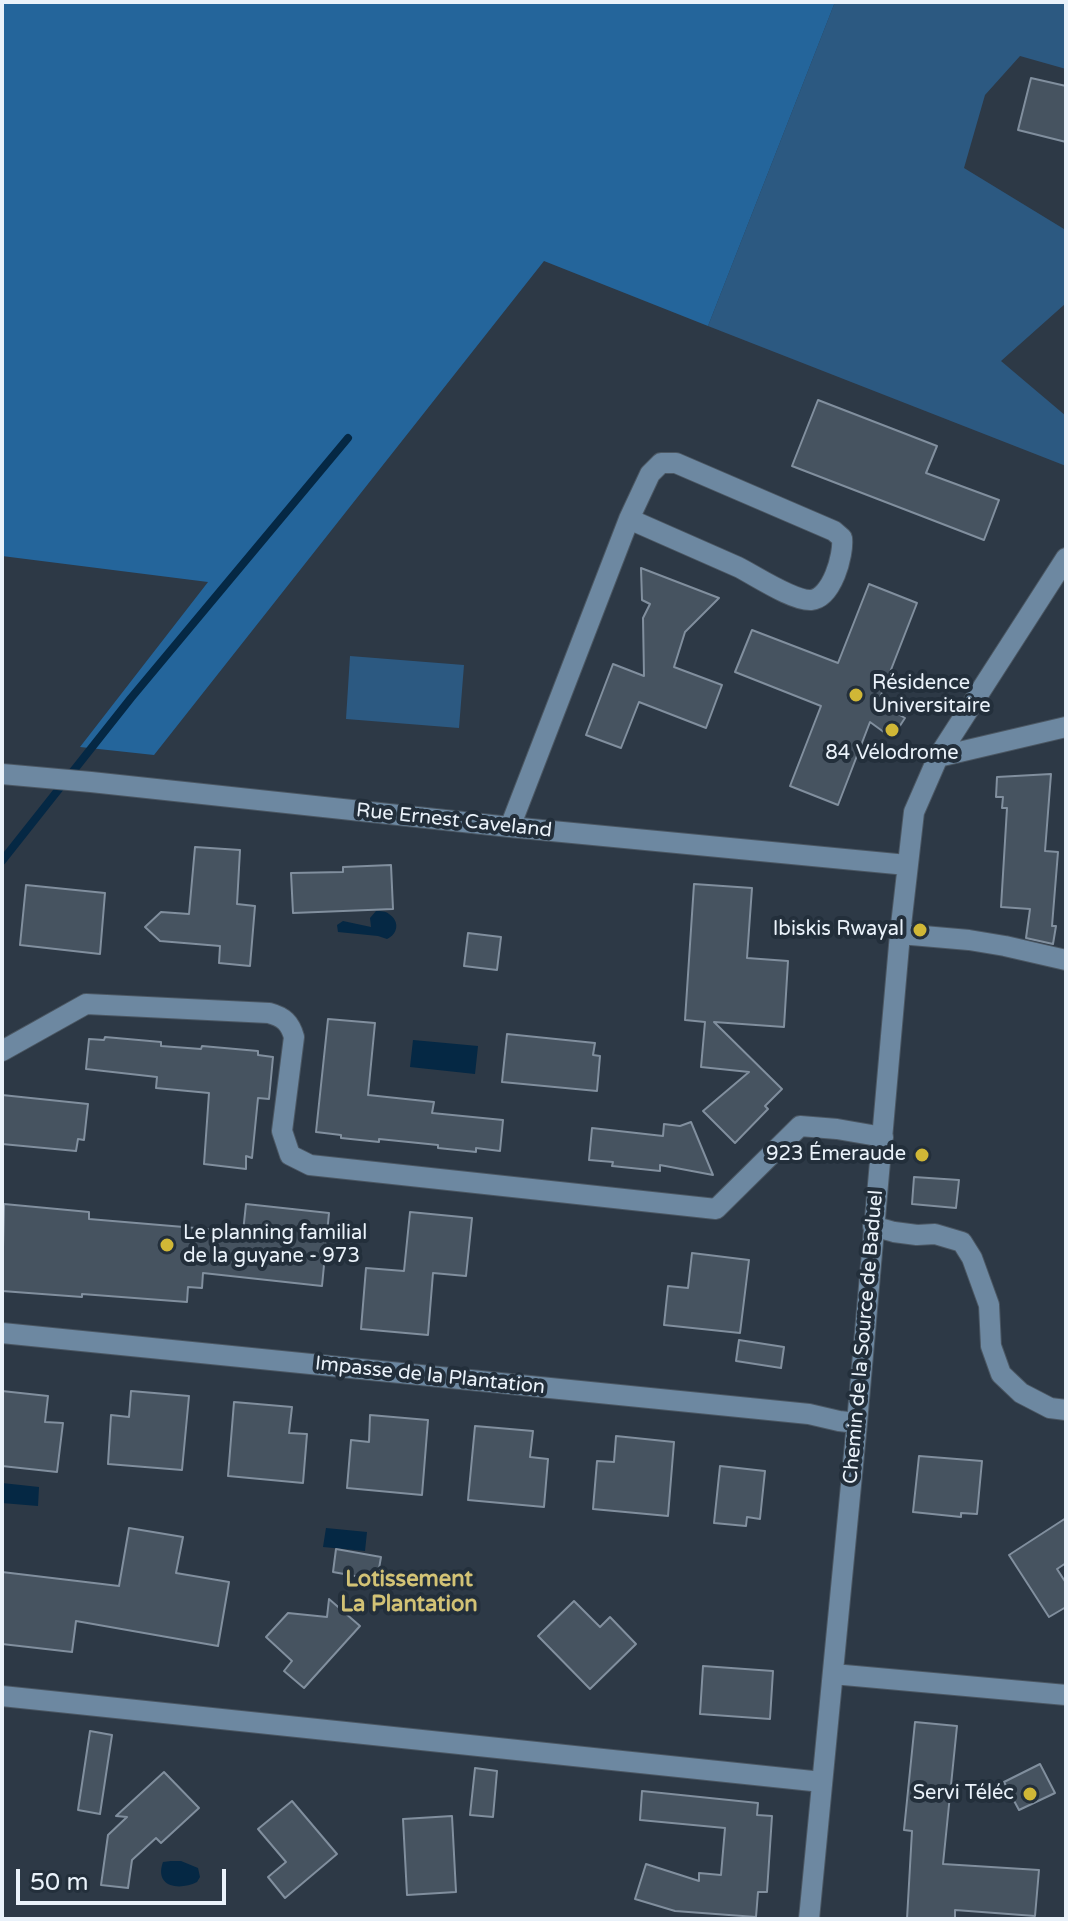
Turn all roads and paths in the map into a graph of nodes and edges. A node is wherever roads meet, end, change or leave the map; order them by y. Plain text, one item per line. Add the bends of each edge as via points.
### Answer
1 (629, 519) junction
2 (1066, 558) edge
3 (1066, 727) edge
4 (938, 757) junction
5 (2, 774) edge
6 (510, 827) junction
7 (907, 865) junction
8 (900, 934) junction
9 (1066, 960) edge
10 (2, 1051) edge
11 (883, 1137) junction
12 (873, 1226) junction
13 (2, 1333) edge
14 (1066, 1410) edge
15 (857, 1423) junction
16 (833, 1674) junction
17 (1066, 1695) edge
18 (2, 1696) edge
19 (822, 1782) junction
20 (809, 1919) edge

1 - 1 street via 650,474 661,463 676,463 834,531 842,538 843,549 828,591 815,600 801,600
1 - 6 street
2 - 4 street, Chemin de la Source de Baduel
3 - 4 street
4 - 7 street, Chemin de la Source de Baduel via 914,812
5 - 6 street, Rue Ernest Caveland
6 - 7 street, Rue Ernest Caveland
7 - 8 street, Chemin de la Source de Baduel
8 - 9 street via 969,940
8 - 11 street, Chemin de la Source de Baduel
10 - 11 street via 86,1004 269,1013 291,1026 294,1037 282,1131 290,1155 310,1165 716,1209 800,1126
11 - 12 street, Chemin de la Source de Baduel
12 - 14 street via 962,1242 989,1305 991,1346 1001,1374 1021,1393
12 - 15 street, Chemin de la Source de Baduel
13 - 15 street, Impasse de la Plantation
15 - 16 street, Chemin de la Source de Baduel
16 - 17 street
16 - 19 street, Chemin de la Source de Baduel
18 - 19 street
19 - 20 street, Chemin de la Source de Baduel

